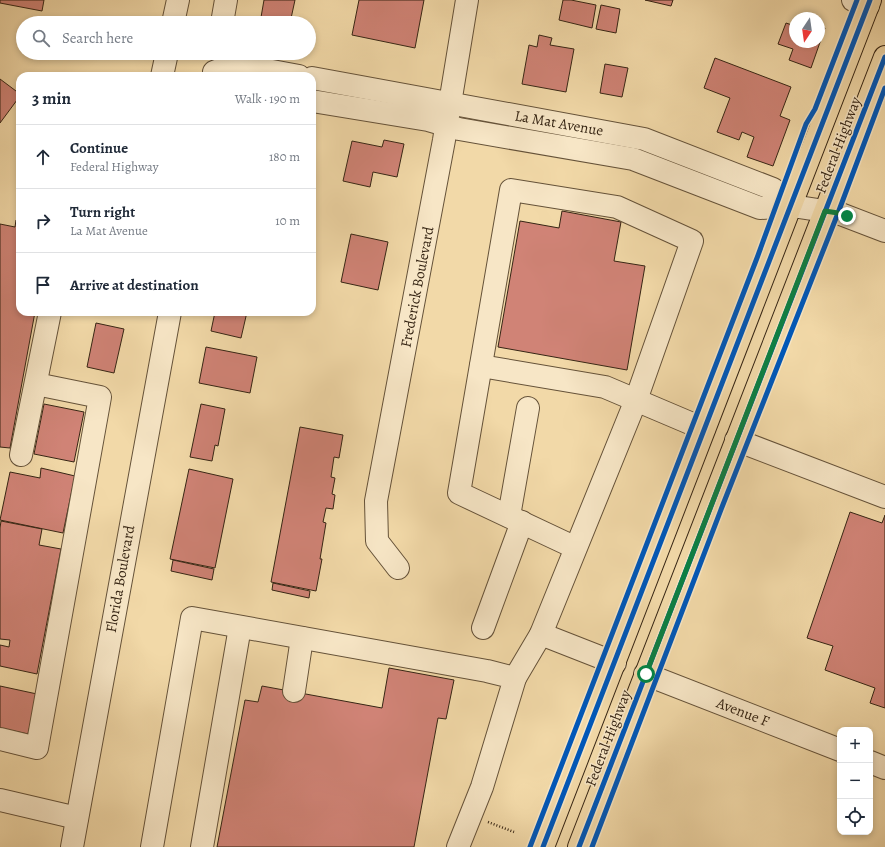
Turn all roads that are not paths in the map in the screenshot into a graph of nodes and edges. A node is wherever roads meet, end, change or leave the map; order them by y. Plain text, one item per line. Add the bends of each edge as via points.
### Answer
1 (178, 0) edge
2 (226, 0) edge
3 (467, 0) edge
4 (864, 2) edge
5 (175, 16) edge
6 (223, 16) edge
7 (885, 56) edge
8 (165, 60) edge
9 (215, 69) edge
10 (163, 72) edge
11 (277, 72) edge
12 (316, 79) edge
13 (316, 102) edge
14 (449, 103) junction
15 (446, 126) junction
16 (792, 206) junction
17 (825, 211) junction
18 (885, 231) edge
19 (49, 316) edge
20 (169, 316) edge
21 (481, 366) junction
22 (36, 384) junction
23 (636, 400) junction
24 (528, 408) dead end
25 (704, 429) junction
26 (736, 440) junction
27 (21, 455) dead end
28 (885, 497) edge
29 (516, 519) junction
30 (576, 548) junction
31 (398, 568) dead end
32 (240, 627) junction
33 (483, 628) dead end
34 (541, 634) junction
35 (302, 638) junction
36 (614, 663) junction
37 (646, 674) junction
38 (515, 678) junction
39 (294, 691) dead end
40 (0, 739) edge
41 (837, 749) edge
42 (872, 763) edge
43 (885, 768) edge
44 (0, 800) edge
45 (77, 818) junction
46 (72, 847) edge
47 (152, 847) edge
48 (202, 847) edge
49 (458, 847) edge
50 (543, 847) edge
51 (578, 847) edge

1 - 5 street
2 - 6 street
3 - 14 street, Frederick Boulevard
4 - 16 main road, Federal Highway
7 - 17 main road, Federal Highway
8 - 10 street
9 - 11 street via 234,64
12 - 14 street, La Mat Avenue
13 - 15 street, La Mat Avenue via 428,120
14 - 15 street, Frederick Boulevard
14 - 16 street, La Mat Avenue via 644,139 773,189
15 - 16 street, La Mat Avenue via 633,160 760,208
15 - 31 street, Frederick Boulevard via 376,501 377,541
16 - 17 street, La Mat Avenue
16 - 25 main road, Federal Highway
17 - 18 street, La Mat Avenue via 838,213
17 - 26 main road, Federal Highway
19 - 22 street
20 - 45 street, Florida Boulevard
21 - 23 street via 606,387
21 - 23 street via 511,190 617,207 692,241
21 - 29 street via 459,493
22 - 27 street
22 - 40 street via 100,397 37,748
23 - 25 street
23 - 30 street
24 - 29 street
25 - 36 main road, Federal Highway
26 - 28 street
26 - 37 main road, Federal Highway
29 - 30 street
29 - 33 street
30 - 34 street
32 - 35 street
32 - 47 street via 192,618
32 - 48 street
34 - 36 street
34 - 38 street
35 - 38 street
35 - 39 street
36 - 50 main road, Federal Highway
37 - 41 street, Avenue F
37 - 51 main road, Federal Highway
38 - 49 street via 482,787
42 - 43 street
44 - 45 street
45 - 46 street, Florida Boulevard

